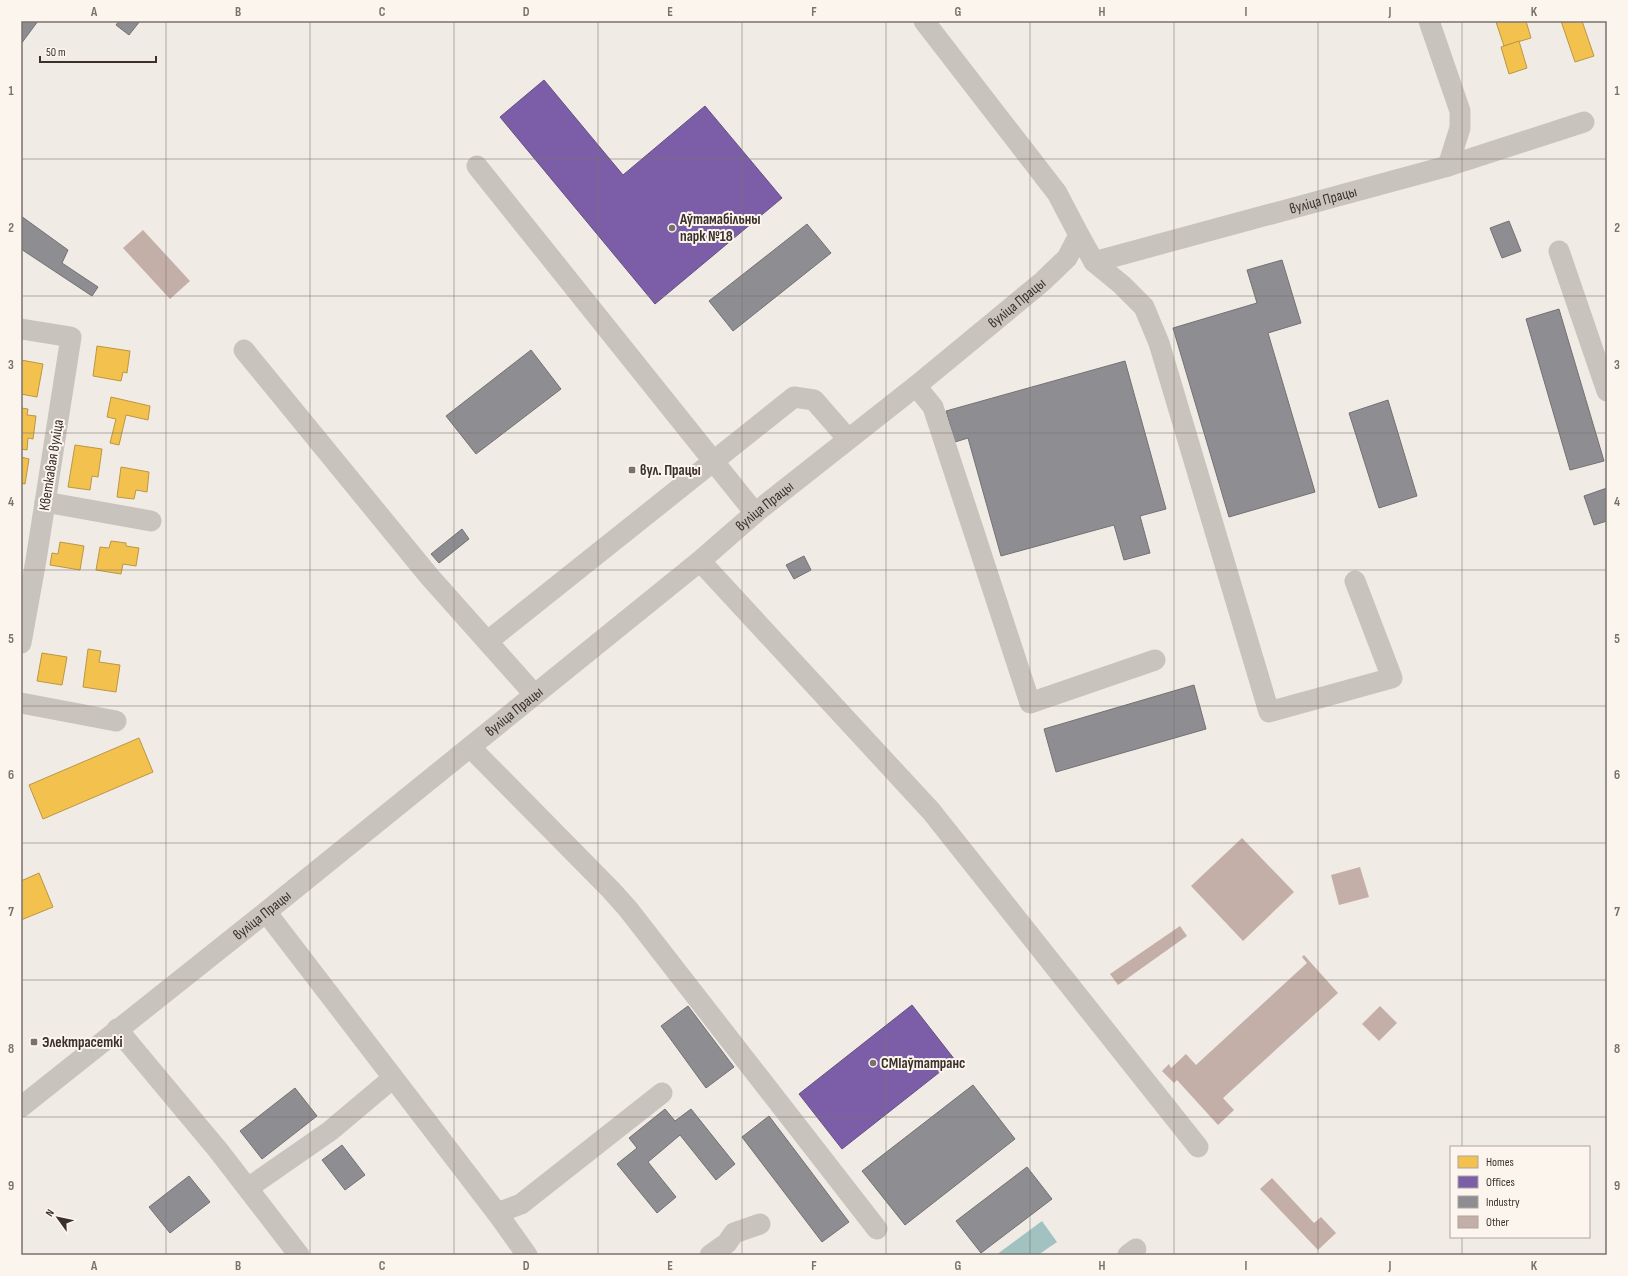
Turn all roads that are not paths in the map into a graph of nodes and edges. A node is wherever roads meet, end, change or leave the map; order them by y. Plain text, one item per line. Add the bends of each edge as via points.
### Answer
1 (924, 21) edge
2 (1429, 21) edge
3 (1584, 122) dead end
4 (477, 166) dead end
5 (1448, 166) junction
6 (1079, 236) junction
7 (1559, 251) dead end
8 (1094, 262) junction
9 (21, 329) edge
10 (244, 350) dead end
11 (916, 386) junction
12 (1607, 391) edge
13 (848, 439) junction
14 (714, 462) junction
15 (45, 502) junction
16 (755, 513) junction
17 (151, 521) dead end
18 (700, 561) junction
19 (1355, 581) dead end
20 (488, 641) junction
21 (21, 643) edge
22 (1155, 660) dead end
23 (534, 694) junction
24 (21, 703) edge
25 (116, 721) dead end
26 (470, 747) junction
27 (266, 912) junction
28 (118, 1029) junction
29 (393, 1078) junction
30 (662, 1093) dead end
31 (21, 1107) edge
32 (1198, 1147) dead end
33 (248, 1188) junction
34 (497, 1213) junction
35 (760, 1224) dead end
36 (877, 1229) dead end
37 (298, 1255) edge
38 (527, 1255) edge
39 (710, 1255) edge

1 - 6 street via 1058,193
2 - 5 street via 1460,111 1460,128
3 - 5 street, вуліца Працы
4 - 14 street
5 - 8 street, вуліца Працы
6 - 8 street
6 - 11 street, вуліца Працы via 1067,258 1042,282
7 - 12 street
8 - 19 street via 1144,307 1159,343 1269,712 1392,678
9 - 15 street, Кветкавая вуліца via 71,337
10 - 20 street via 429,576
11 - 13 street, вуліца Працы
11 - 22 street via 933,407 1030,702
13 - 14 street via 814,400 794,397
13 - 16 street, вуліца Працы
14 - 16 street
14 - 20 street
15 - 17 street
15 - 21 street, Кветкавая вуліца
16 - 18 street, вуліца Працы
18 - 23 street, вуліца Працы
18 - 32 street via 931,811
20 - 23 street
23 - 26 street, вуліца Працы
24 - 25 street
26 - 27 street, вуліца Працы
26 - 36 street via 628,909
27 - 28 street, вуліца Працы
27 - 29 street
28 - 31 street, вуліца Працы
28 - 33 street
29 - 33 street via 330,1130
29 - 34 street
30 - 34 street via 521,1204
33 - 37 street
34 - 38 street
35 - 39 street via 734,1233 727,1243

